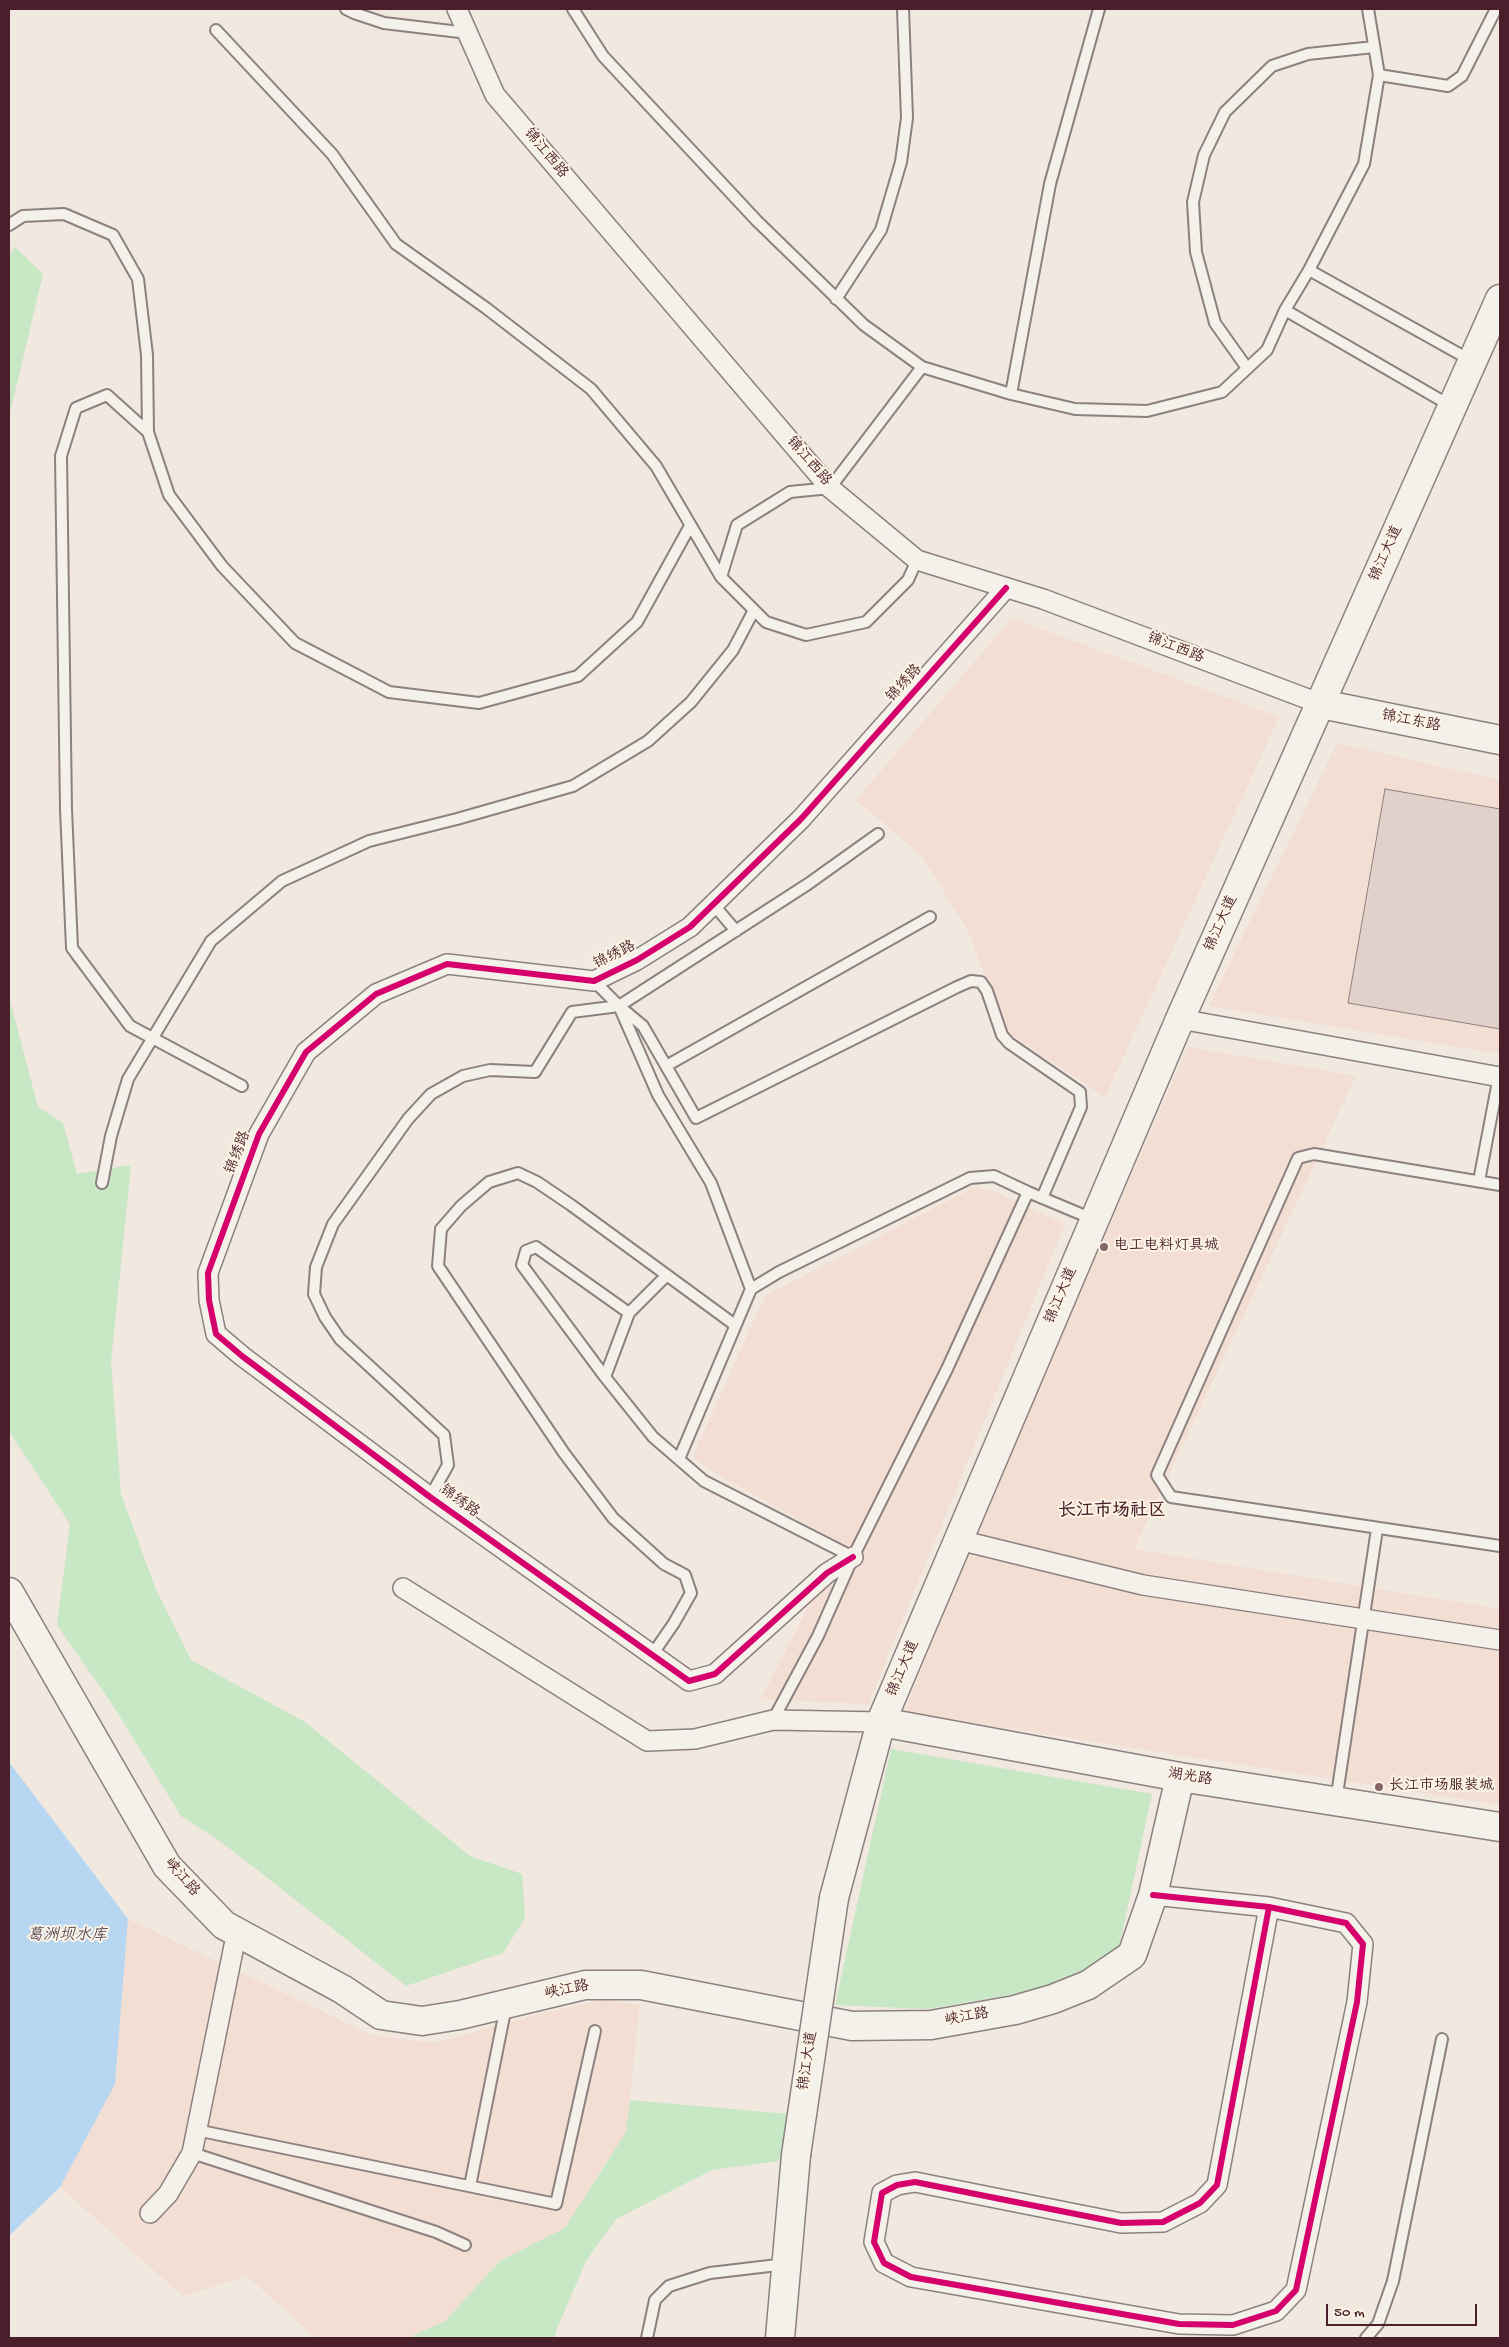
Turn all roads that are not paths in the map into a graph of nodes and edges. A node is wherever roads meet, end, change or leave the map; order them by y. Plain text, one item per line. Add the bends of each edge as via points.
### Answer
1 (346, 9) edge
2 (457, 9) edge
3 (573, 9) edge
4 (903, 9) edge
5 (1099, 9) edge
6 (1368, 9) edge
7 (1496, 9) edge
8 (216, 30) dead end
9 (468, 33) junction
10 (1374, 47) junction
11 (1379, 75) junction
12 (9, 225) edge
13 (1309, 270) junction
14 (836, 299) junction
15 (1500, 299) edge
16 (1285, 310) junction
17 (1473, 362) junction
18 (922, 367) junction
19 (1247, 368) junction
20 (1011, 394) junction
21 (1452, 407) junction
22 (148, 432) junction
23 (830, 488) junction
24 (690, 526) junction
25 (917, 560) junction
26 (721, 577) junction
27 (1006, 588) junction
28 (754, 610) junction
29 (1321, 704) junction
30 (1500, 740) edge
31 (878, 834) dead end
32 (713, 904) junction
33 (930, 917) dead end
34 (736, 931) junction
35 (594, 980) junction
36 (619, 1006) junction
37 (1180, 1019) junction
38 (152, 1038) junction
39 (666, 1066) junction
40 (1499, 1077) edge
41 (242, 1086) dead end
42 (1480, 1181) junction
43 (102, 1183) dead end
44 (1500, 1185) edge
45 (1028, 1192) junction
46 (1042, 1198) junction
47 (1095, 1220) junction
48 (667, 1275) junction
49 (751, 1289) junction
50 (629, 1314) junction
51 (735, 1325) junction
52 (605, 1377) junction
53 (679, 1459) junction
54 (430, 1497) junction
55 (1377, 1529) junction
56 (959, 1540) junction
57 (1500, 1546) edge
58 (853, 1557) junction
59 (403, 1588) dead end
60 (9, 1592) edge
61 (1364, 1619) junction
62 (1500, 1640) edge
63 (652, 1655) junction
64 (773, 1720) junction
65 (881, 1722) junction
66 (1180, 1777) junction
67 (1336, 1802) junction
68 (1500, 1827) edge
69 (1153, 1895) junction
70 (1269, 1907) junction
71 (236, 1931) junction
72 (506, 2004) junction
73 (595, 2031) dead end
74 (1442, 2039) dead end
75 (196, 2130) junction
76 (192, 2153) junction
77 (470, 2186) junction
78 (150, 2213) dead end
79 (465, 2245) dead end
80 (787, 2263) junction
81 (647, 2338) edge
82 (780, 2338) edge
83 (1366, 2338) edge

1 - 9 lane via 384,23
2 - 9 street, 锦江西路
3 - 14 lane via 603,56
4 - 14 lane via 907,118 900,162 882,230
5 - 20 lane via 1050,184
6 - 10 lane
7 - 11 lane via 1462,76 1448,86
8 - 24 lane via 332,154 396,244 591,389 656,466
9 - 23 street, 锦江西路 via 495,95
10 - 11 lane
10 - 19 lane via 1308,54 1272,66 1225,112 1204,154 1193,202 1196,252 1215,323
11 - 13 lane via 1364,164
12 - 22 lane via 23,216 64,214 113,235 138,279 147,355
13 - 16 lane
13 - 17 lane
14 - 18 lane via 864,325
15 - 17 main road, 锦江大道
16 - 19 lane via 1267,350
16 - 21 lane
17 - 21 main road, 锦江大道
18 - 20 lane
18 - 23 lane
19 - 20 lane via 1222,392 1147,411 1074,409
21 - 29 main road, 锦江大道
22 - 24 lane via 169,495 222,566 295,643 389,692 479,703 578,676 637,622
22 - 38 lane via 107,395 76,408 62,456 66,809 72,948 130,1026
23 - 25 street, 锦江西路
23 - 26 lane via 790,492 737,525
24 - 26 lane
25 - 27 street, 锦江西路
25 - 28 lane via 908,580 866,622 806,635 766,622
26 - 28 lane
27 - 29 street, 锦江西路
27 - 32 street, 锦绣路 via 801,820
28 - 38 lane via 733,650 691,702 648,741 573,786 369,841 282,881 212,941
29 - 30 main road, 锦江东路
29 - 37 main road, 锦江大道
31 - 34 lane
32 - 34 lane
32 - 35 street, 锦绣路 via 690,927 637,960
33 - 39 lane
34 - 36 lane
35 - 36 lane
35 - 54 street, 锦绣路 via 448,964 376,994 306,1052 259,1134 208,1273 209,1300 216,1334
36 - 39 lane via 643,1026
36 - 49 lane via 658,1095 711,1183
36 - 54 lane via 572,1012 535,1072 490,1070 463,1076 430,1094 408,1119 333,1224 316,1267 314,1294 340,1339 444,1435 448,1465
37 - 40 street
37 - 47 main road, 锦江大道
38 - 41 lane
38 - 43 lane via 128,1080 111,1136
39 - 46 lane via 696,1118 957,987 971,981 981,982 1002,1035 1009,1043 1080,1092 1081,1107
40 - 42 lane
42 - 44 lane
42 - 55 lane via 1314,1154 1298,1158 1156,1475 1171,1498
45 - 46 lane
45 - 49 lane via 994,1176 970,1178 779,1272
45 - 58 lane via 947,1370
46 - 47 lane
47 - 56 main road, 锦江大道
48 - 50 lane
48 - 51 lane
48 - 63 lane via 537,1182 518,1173 489,1182 441,1229 438,1266 564,1453 613,1518 664,1564 685,1576 691,1594
49 - 51 lane
50 - 52 lane
50 - 52 lane via 536,1247 526,1251 522,1264
51 - 53 lane
52 - 53 lane via 653,1436
53 - 58 lane via 704,1481
54 - 63 street, 锦绣路
55 - 57 lane
55 - 61 lane
56 - 61 street via 1143,1585
56 - 65 main road, 锦江大道
58 - 63 street, 锦绣路 via 827,1573 715,1674 689,1681
58 - 64 lane via 818,1636
59 - 64 street via 647,1741 695,1740
60 - 71 main road, 峡江路 via 167,1866 224,1925
61 - 62 street
61 - 67 lane
64 - 65 street
65 - 66 main road, 湖光路
65 - 80 main road, 锦江大道, bridge via 834,1898 796,2155
66 - 67 main road, 湖光路
66 - 69 main road, 峡江路
67 - 68 main road, 湖光路
69 - 70 street
69 - 72 main road, 峡江路 via 1132,1954 1088,1985 1053,2000 1015,2010 931,2025 852,2026 641,1984 585,1985
70 - 70 street via 1346,1923 1363,1944 1357,2002 1296,2290 1276,2311 1233,2326 1179,2324 910,2277 884,2263 874,2242 882,2193 897,2185 916,2182 1121,2223 1163,2222 1200,2203 1217,2185
71 - 72 main road, 峡江路 via 342,1989 382,2015 422,2021
71 - 75 street
72 - 77 lane
73 - 77 lane via 556,2204
74 - 83 lane via 1393,2281 1378,2324
75 - 76 street
75 - 77 lane
76 - 78 street via 168,2194
76 - 79 lane via 436,2232
80 - 81 lane via 710,2273 669,2286 655,2300
80 - 82 main road, 锦江大道

